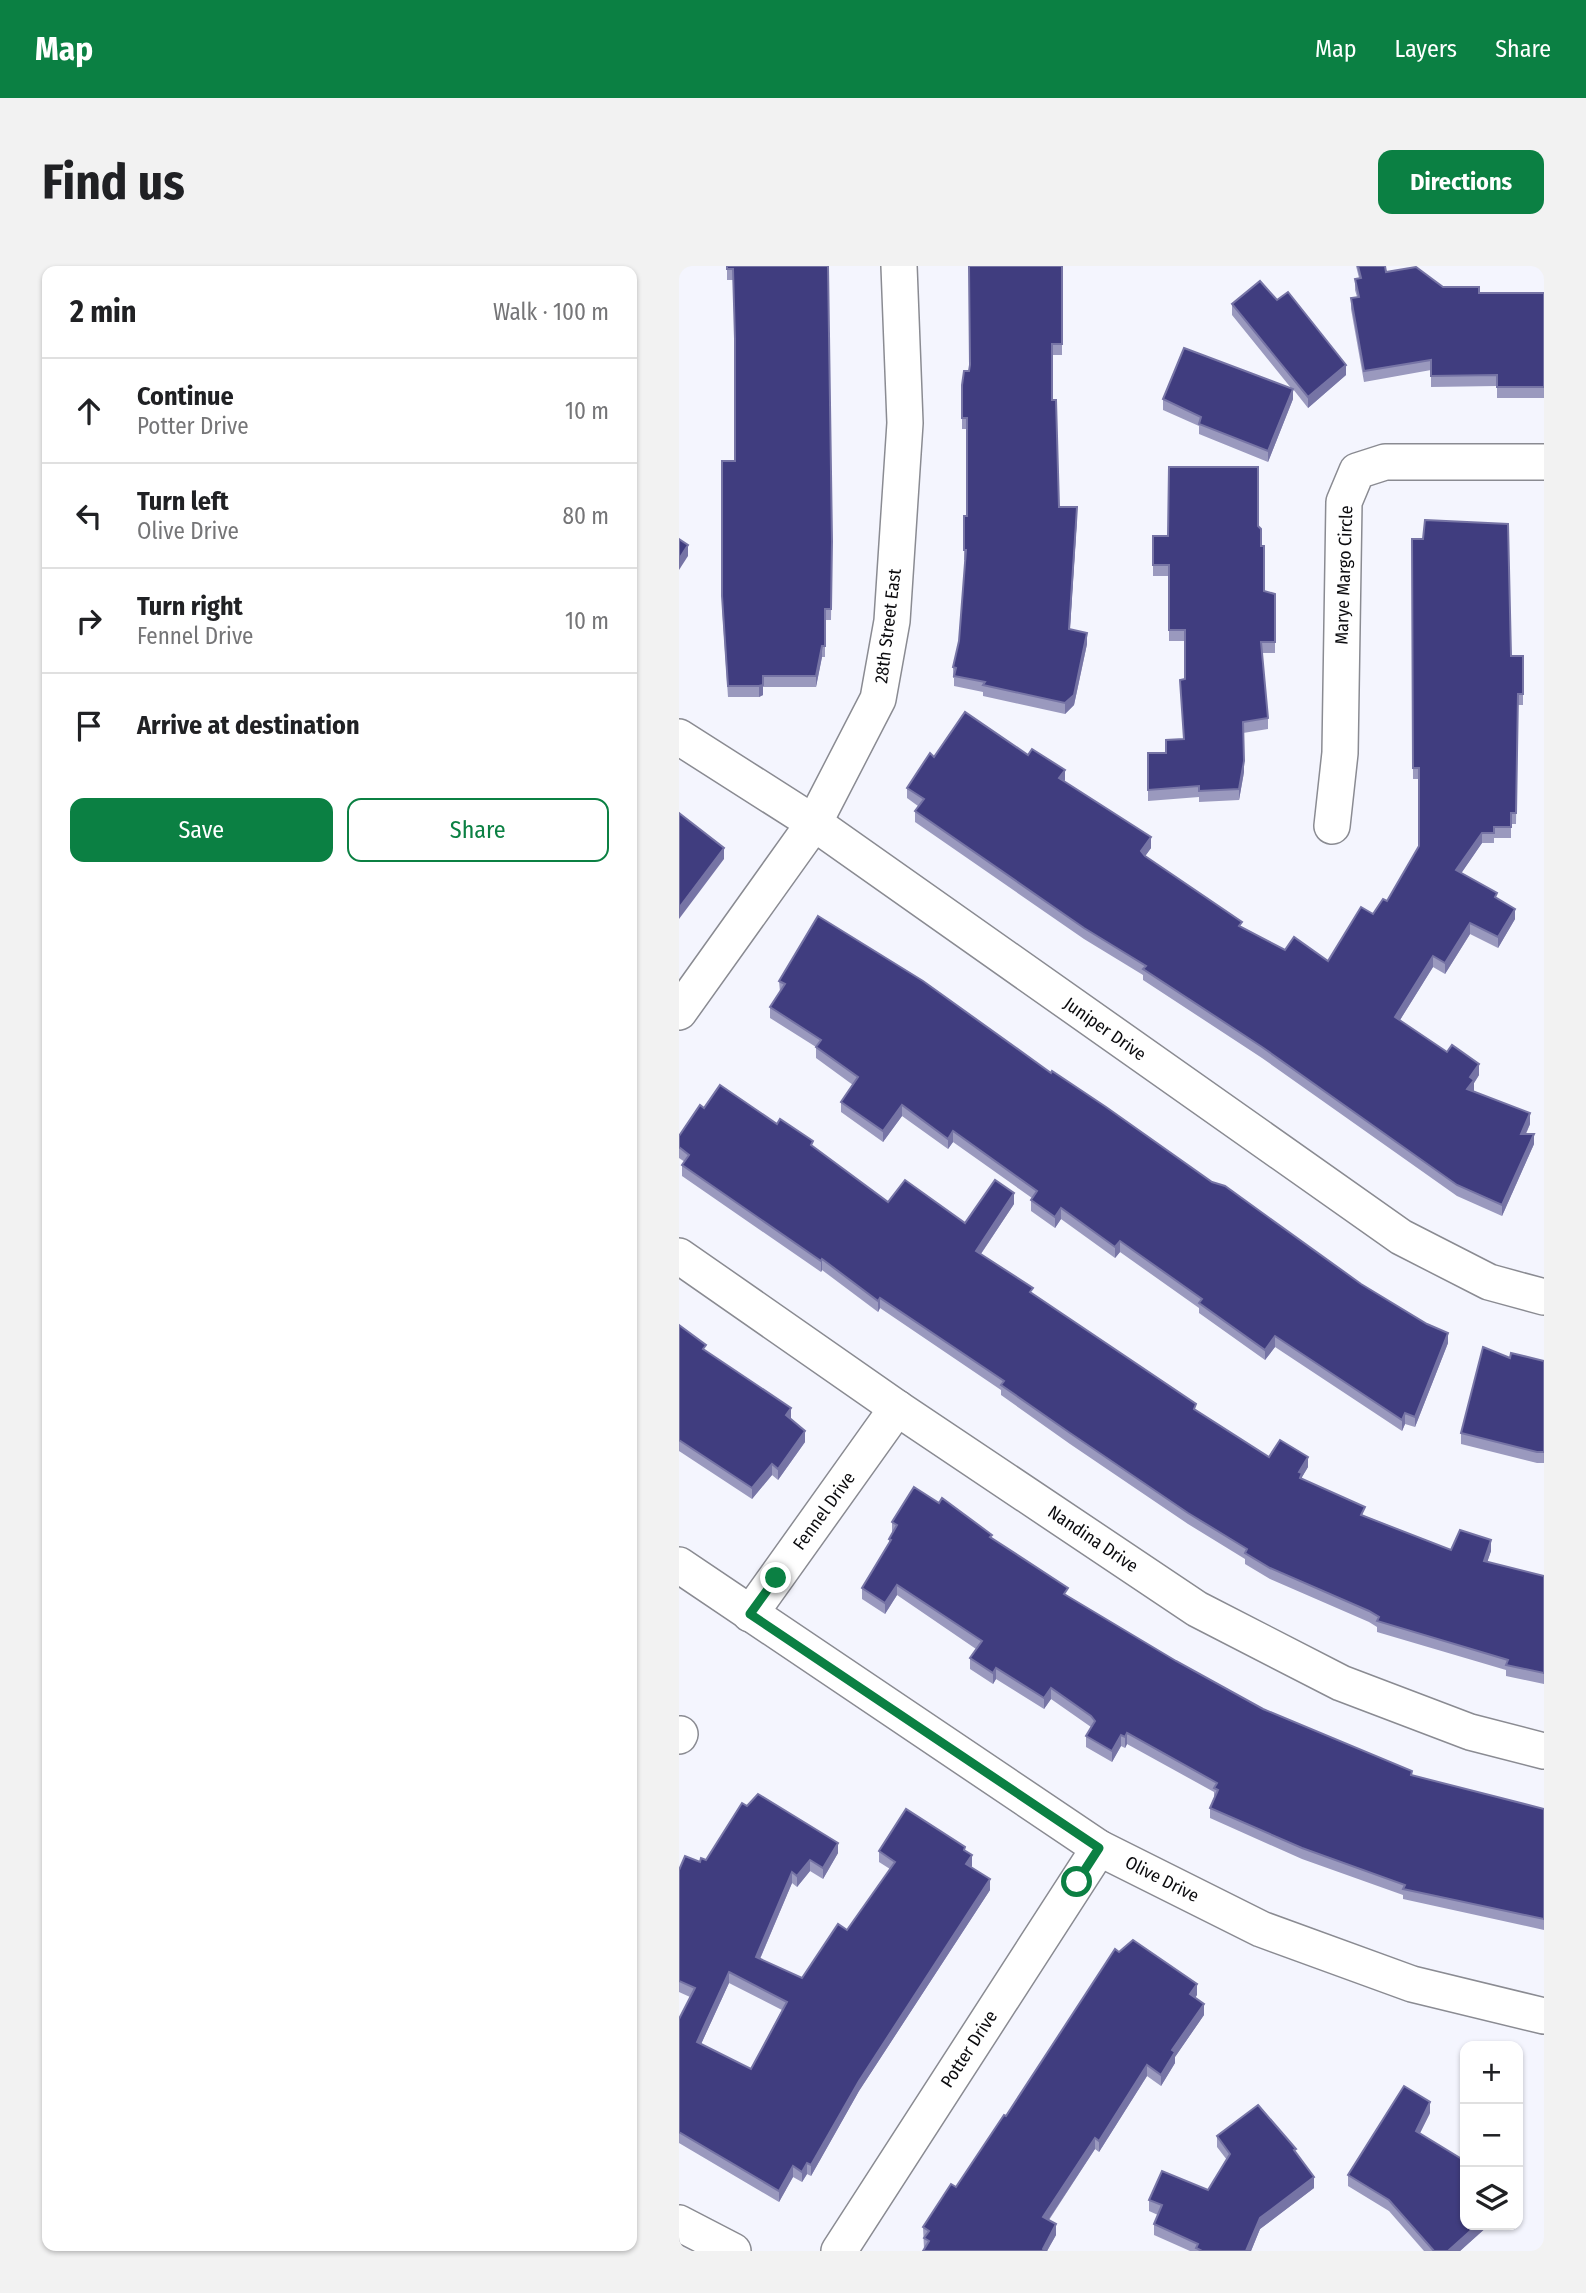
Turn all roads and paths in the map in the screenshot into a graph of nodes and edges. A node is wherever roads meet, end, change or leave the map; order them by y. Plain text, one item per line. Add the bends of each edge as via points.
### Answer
1 (899, 266) edge
2 (1544, 462) edge
3 (679, 737) edge
4 (814, 823) junction
5 (1332, 826) dead end
6 (679, 1012) edge
7 (679, 1256) edge
8 (1544, 1297) edge
9 (897, 1408) junction
10 (679, 1565) edge
11 (750, 1614) junction
12 (1544, 1751) edge
13 (1099, 1848) junction
14 (1544, 2017) edge
15 (679, 2223) edge
16 (733, 2251) edge
17 (839, 2251) edge

1 - 4 street, 28th Street East via 905,423 892,621 878,699
2 - 5 street, Marye Margo Circle via 1385,462 1357,471 1344,502 1340,753
3 - 4 street, Juniper Drive
4 - 6 street, 28th Street East
4 - 8 street, Juniper Drive via 1401,1237 1489,1282
7 - 9 street, Nandina Drive
9 - 11 street, Fennel Drive
9 - 12 street, Nandina Drive via 1197,1609 1341,1683 1471,1732
10 - 11 street, Olive Drive
11 - 13 street, Olive Drive
13 - 14 street, Olive Drive via 1261,1929 1412,1984
13 - 17 street, Potter Drive
15 - 16 street

